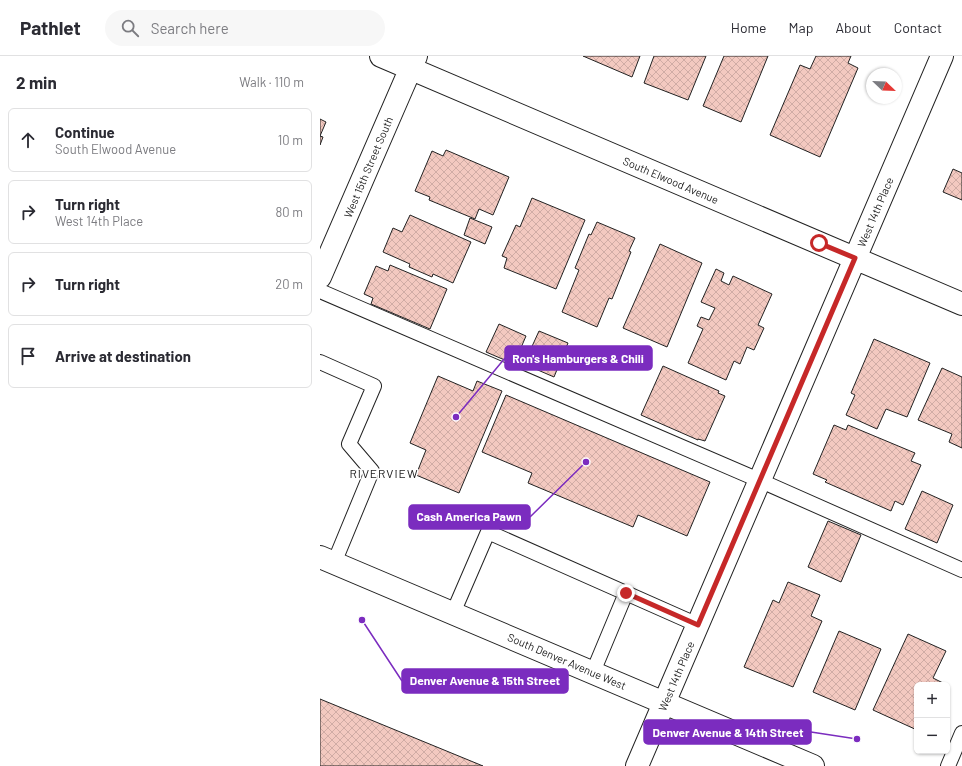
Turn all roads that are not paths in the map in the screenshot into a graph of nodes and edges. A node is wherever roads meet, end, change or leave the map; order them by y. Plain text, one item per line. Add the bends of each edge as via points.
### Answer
1 (381, 56) edge
2 (942, 56) edge
3 (413, 62) edge
4 (855, 258) junction
5 (320, 278) edge
6 (320, 291) edge
7 (962, 304) edge
8 (320, 362) edge
9 (761, 481) junction
10 (327, 560) edge
11 (962, 570) edge
12 (626, 593) junction
13 (453, 613) junction
14 (698, 625) junction
15 (593, 672) junction
16 (665, 702) junction
17 (962, 733) edge
18 (637, 766) edge
19 (813, 766) edge
20 (948, 766) edge

1 - 3 street, South Elwood Avenue
2 - 4 street, West 14th Place
3 - 4 street, South Elwood Avenue
3 - 5 street, West 15th Street South
4 - 7 street, South Elwood Avenue
4 - 9 street, West 14th Place
6 - 9 lane
8 - 10 lane via 374,386 349,444 372,471
9 - 11 lane
9 - 14 street, West 14th Place
10 - 13 street, South Denver Avenue West
12 - 13 lane via 488,532
12 - 14 lane
12 - 15 lane
13 - 15 street, South Denver Avenue West
14 - 16 street, West 14th Place
15 - 16 street, South Denver Avenue West
16 - 18 street, West 14th Place
16 - 19 street, South Denver Avenue West
17 - 20 lane

